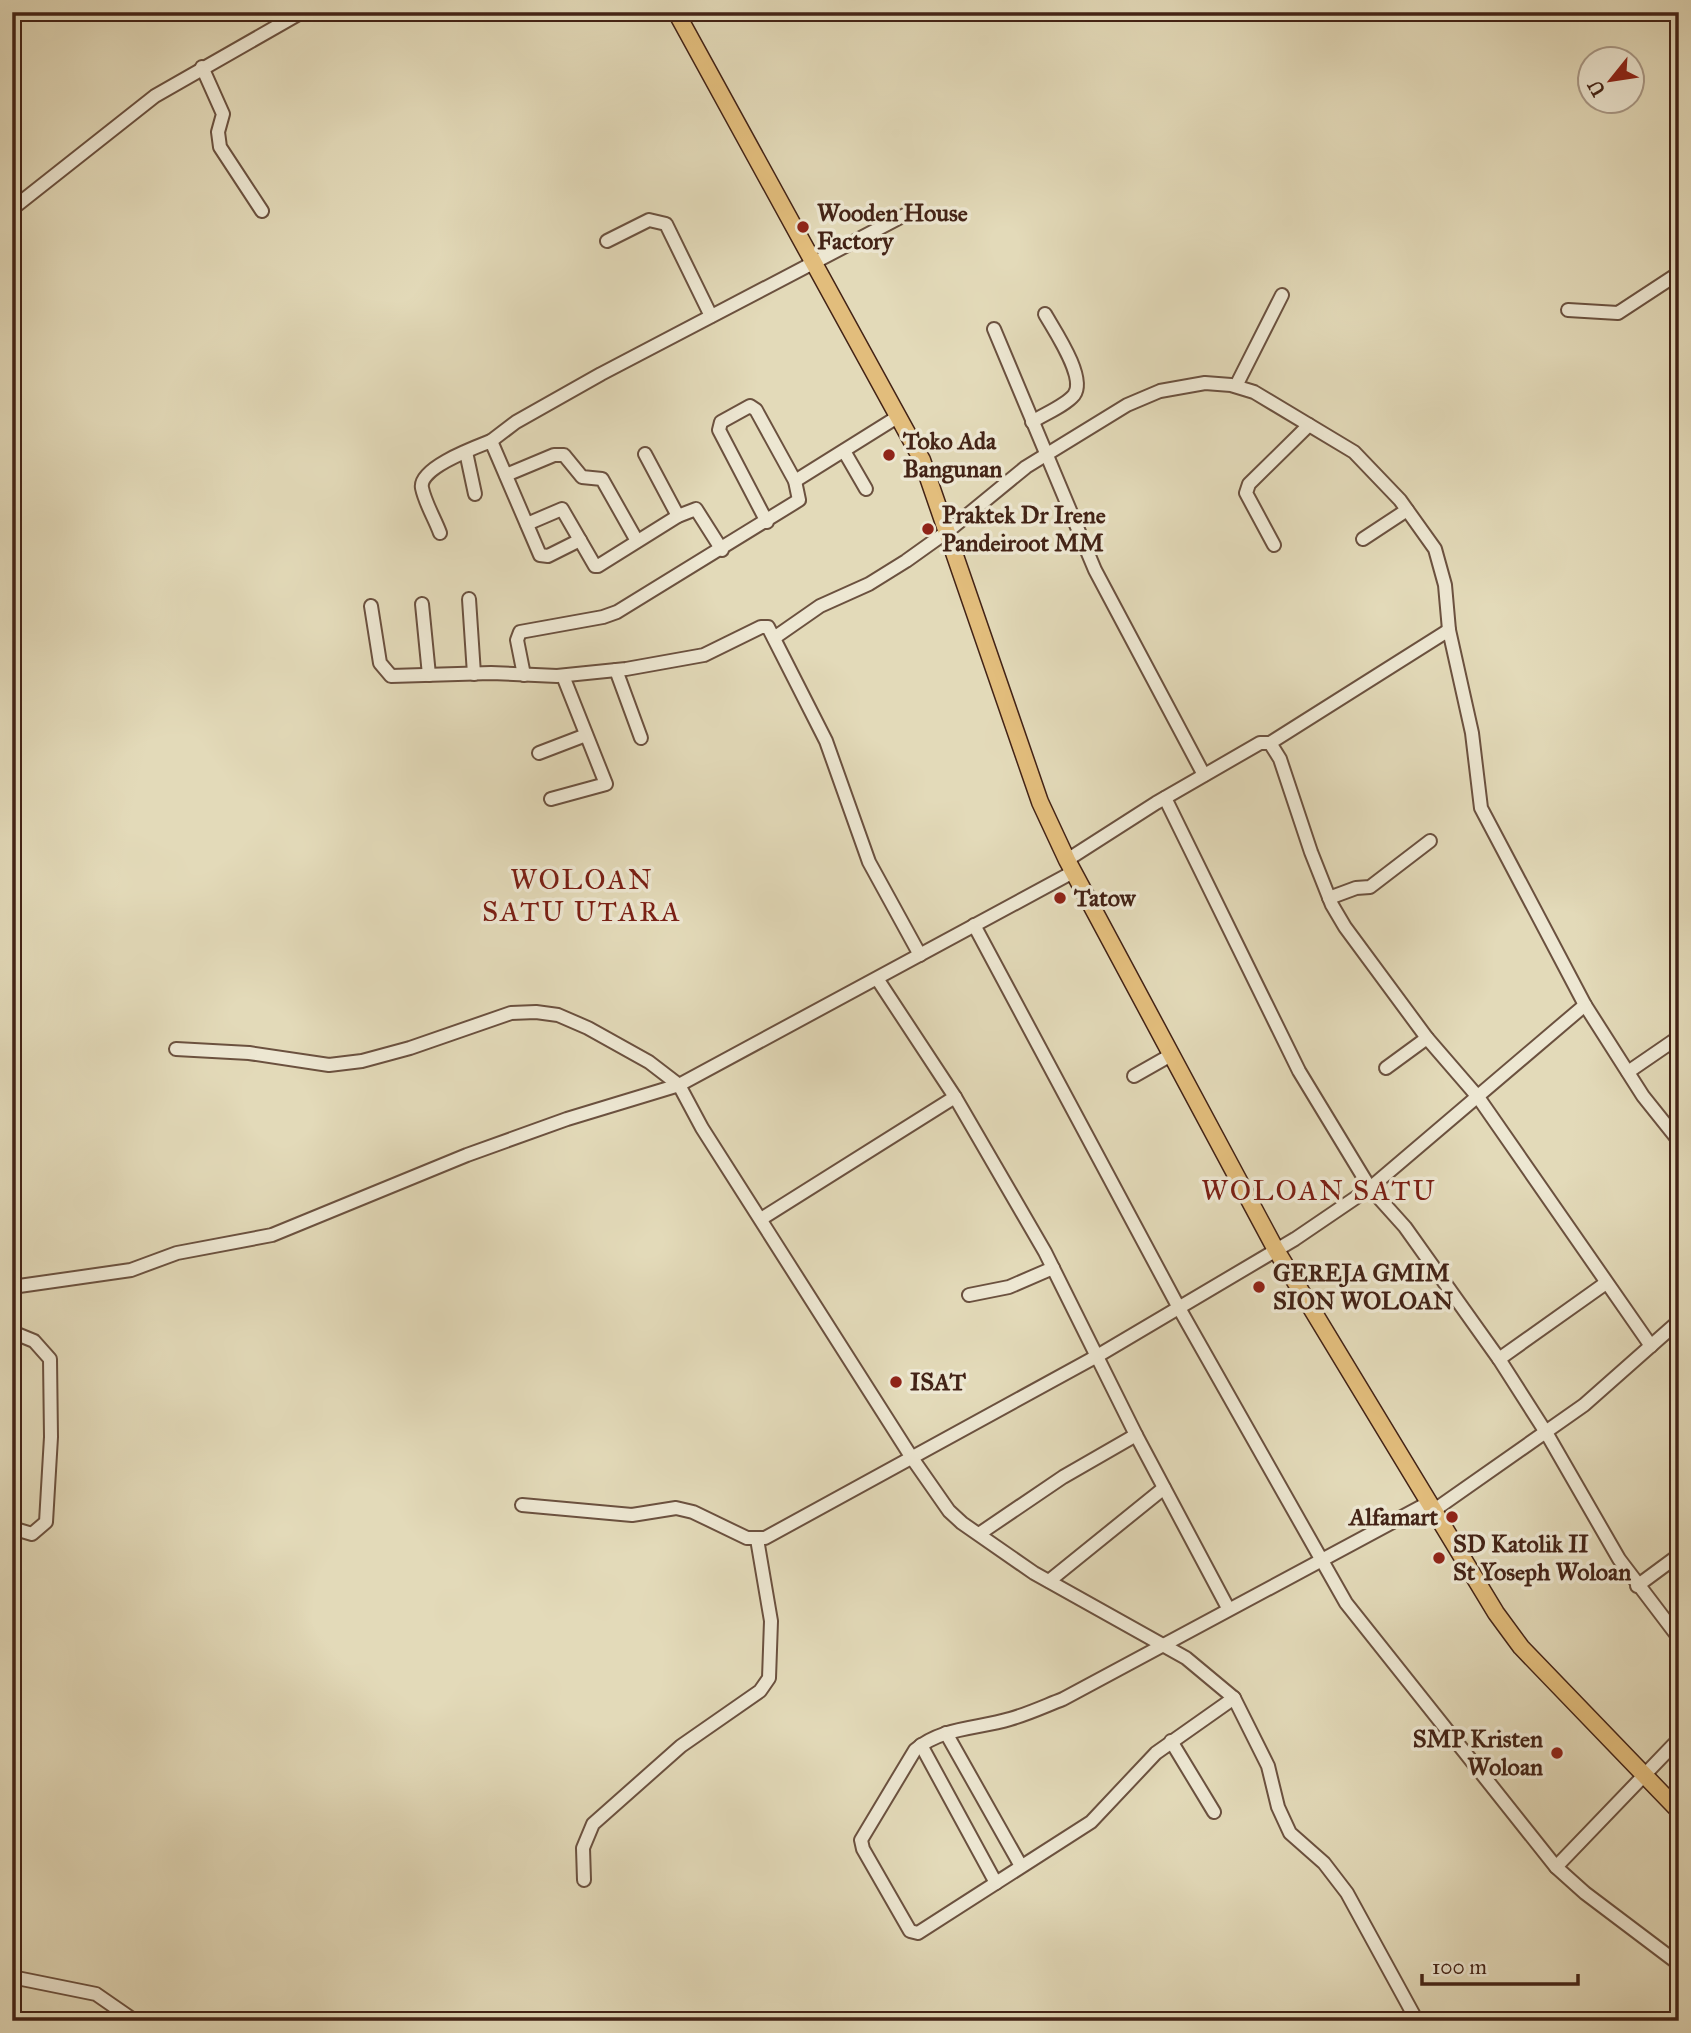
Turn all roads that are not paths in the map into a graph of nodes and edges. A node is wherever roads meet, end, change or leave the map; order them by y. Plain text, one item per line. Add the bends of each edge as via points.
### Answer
1 (302, 12) edge
2 (676, 12) edge
3 (202, 67) junction
4 (918, 208) dead end
5 (12, 209) edge
6 (262, 211) dead end
7 (607, 241) dead end
8 (813, 263) junction
9 (1679, 273) edge
10 (1282, 295) dead end
11 (1568, 310) dead end
12 (1045, 314) dead end
13 (711, 316) junction
14 (994, 329) dead end
15 (1236, 386) junction
16 (899, 416) junction
17 (1032, 422) junction
18 (1309, 425) junction
19 (491, 441) junction
20 (844, 451) junction
21 (466, 452) junction
22 (645, 454) dead end
23 (1045, 456) junction
24 (506, 475) junction
25 (795, 481) junction
26 (866, 489) dead end
27 (475, 494) dead end
28 (1407, 510) junction
29 (678, 516) junction
30 (767, 522) junction
31 (527, 524) junction
32 (948, 531) junction
33 (440, 533) dead end
34 (1363, 538) dead end
35 (580, 540) junction
36 (637, 541) junction
37 (1274, 545) dead end
38 (722, 550) junction
39 (469, 599) dead end
40 (422, 604) dead end
41 (370, 606) dead end
42 (1449, 630) junction
43 (774, 638) junction
44 (616, 670) junction
45 (474, 674) junction
46 (429, 675) junction
47 (524, 675) junction
48 (563, 676) junction
49 (586, 735) junction
50 (641, 738) dead end
51 (1270, 743) junction
52 (539, 753) dead end
53 (1204, 775) junction
54 (1165, 798) junction
55 (551, 799) dead end
56 (1430, 841) dead end
57 (1070, 866) junction
58 (1329, 898) junction
59 (974, 925) junction
60 (920, 955) junction
61 (878, 980) junction
62 (1585, 1005) junction
63 (1679, 1037) edge
64 (1427, 1038) junction
65 (176, 1049) dead end
66 (1171, 1055) junction
67 (1386, 1068) dead end
68 (1628, 1072) junction
69 (1134, 1076) dead end
70 (679, 1085) junction
71 (954, 1097) junction
72 (1478, 1097) junction
73 (1679, 1141) edge
74 (1370, 1188) junction
75 (761, 1219) junction
76 (1276, 1250) junction
77 (1053, 1268) junction
78 (1606, 1283) junction
79 (12, 1287) edge
80 (970, 1296) dead end
81 (1179, 1308) junction
82 (1679, 1321) edge
83 (12, 1332) edge
84 (1651, 1346) junction
85 (1099, 1355) junction
86 (1499, 1359) junction
87 (1546, 1433) junction
88 (1136, 1434) junction
89 (912, 1458) junction
90 (1164, 1488) junction
91 (522, 1505) dead end
92 (1430, 1507) junction
93 (12, 1528) edge
94 (979, 1534) junction
95 (757, 1539) junction
96 (1679, 1555) edge
97 (1321, 1561) junction
98 (1049, 1581) junction
99 (1637, 1586) junction
100 (1228, 1608) junction
101 (1679, 1638) edge
102 (1165, 1646) junction
103 (1234, 1698) junction
104 (946, 1733) junction
105 (1679, 1739) edge
106 (1171, 1741) junction
107 (921, 1745) junction
108 (1643, 1774) junction
109 (1679, 1811) edge
110 (1214, 1812) dead end
111 (1021, 1866) junction
112 (1556, 1867) junction
113 (584, 1880) dead end
114 (996, 1883) junction
115 (1679, 1964) edge
116 (12, 1977) edge
117 (135, 2021) edge
118 (1417, 2021) edge

1 - 3 street
2 - 8 main road
3 - 5 street via 155,96
3 - 6 street via 223,114 220,147
4 - 8 street
7 - 13 street via 649,220 666,224
8 - 13 street
8 - 16 main road
9 - 11 street via 1618,313
10 - 15 street
12 - 17 street via 1078,384 1074,395
13 - 19 street via 516,422
14 - 17 street
15 - 18 street
15 - 23 street via 1205,383 1143,397
16 - 20 street
16 - 32 main road via 922,460
17 - 23 street
18 - 28 street via 1354,452
18 - 37 street via 1248,484 1246,493
19 - 21 street
19 - 24 street
20 - 25 street
20 - 26 street
21 - 27 street
21 - 33 street via 438,465 422,481
22 - 29 street
23 - 32 street
23 - 53 street via 1095,570
24 - 31 street
24 - 36 street via 564,454 582,477 602,479
25 - 30 street via 799,500
25 - 30 street via 753,407 720,424
28 - 34 street
28 - 42 street via 1440,562
29 - 36 street
29 - 38 street via 698,510
30 - 38 street
31 - 35 street via 562,509
31 - 35 street via 542,556
32 - 43 street via 869,584 804,615
32 - 57 main road via 1028,769
35 - 36 street via 595,566
38 - 47 street via 603,618 520,632 517,640
39 - 45 street
40 - 46 street
41 - 46 street via 384,672 391,676
42 - 51 street
42 - 62 street via 1469,715 1481,808
43 - 44 street via 768,627 761,627 704,656
43 - 60 street via 826,741 869,862
44 - 48 street
44 - 50 street
45 - 46 street
45 - 47 street
47 - 48 street
48 - 49 street
49 - 52 street
49 - 55 street via 606,784
51 - 53 street via 1260,743
51 - 58 street via 1280,759
53 - 54 street
54 - 57 street
54 - 74 street via 1299,1071
56 - 58 street via 1370,887
57 - 59 street
57 - 66 main road
58 - 64 street via 1356,944
59 - 60 street
59 - 81 street
60 - 61 street
61 - 70 street
61 - 71 street
62 - 68 street
62 - 72 street
63 - 68 street
64 - 67 street
64 - 72 street
65 - 70 street via 249,1053 329,1065 410,1048 511,1013 536,1012 588,1028 649,1062
66 - 69 street
66 - 76 main road
68 - 73 street
70 - 75 street
70 - 79 street via 467,1155 272,1235 177,1253 131,1270
71 - 75 street
71 - 77 street
72 - 74 street
72 - 78 street
74 - 76 street
74 - 86 street via 1405,1227
75 - 89 street
76 - 81 street
76 - 92 main road
77 - 80 street via 1018,1284
77 - 85 street
78 - 84 street
78 - 86 street
81 - 85 street
81 - 97 street
82 - 84 street
83 - 93 street via 34,1341 50,1359 51,1437 46,1522 32,1534
84 - 87 street
85 - 88 street
85 - 89 street
86 - 87 street
87 - 92 street
87 - 99 street
88 - 90 street
88 - 94 street
89 - 94 street via 949,1511
89 - 95 street
90 - 98 street
90 - 100 street
91 - 95 street via 632,1515 676,1508
92 - 97 street
92 - 108 main road via 1521,1647
94 - 98 street
95 - 113 street via 771,1621 769,1678 760,1692 681,1746 593,1824 583,1848
96 - 99 street
97 - 100 street
97 - 112 street via 1368,1634 1490,1779
98 - 102 street
99 - 101 street
100 - 102 street
102 - 103 street
102 - 104 street via 1034,1711
103 - 106 street
103 - 118 street via 1268,1766 1290,1833 1324,1863 1347,1893
104 - 107 street
104 - 111 street
105 - 108 street
106 - 110 street
106 - 111 street via 1091,1822
107 - 114 street
107 - 114 street via 861,1840 868,1859 912,1933 919,1933
108 - 109 main road
108 - 112 street
111 - 114 street
112 - 115 street
116 - 117 street via 96,1994

